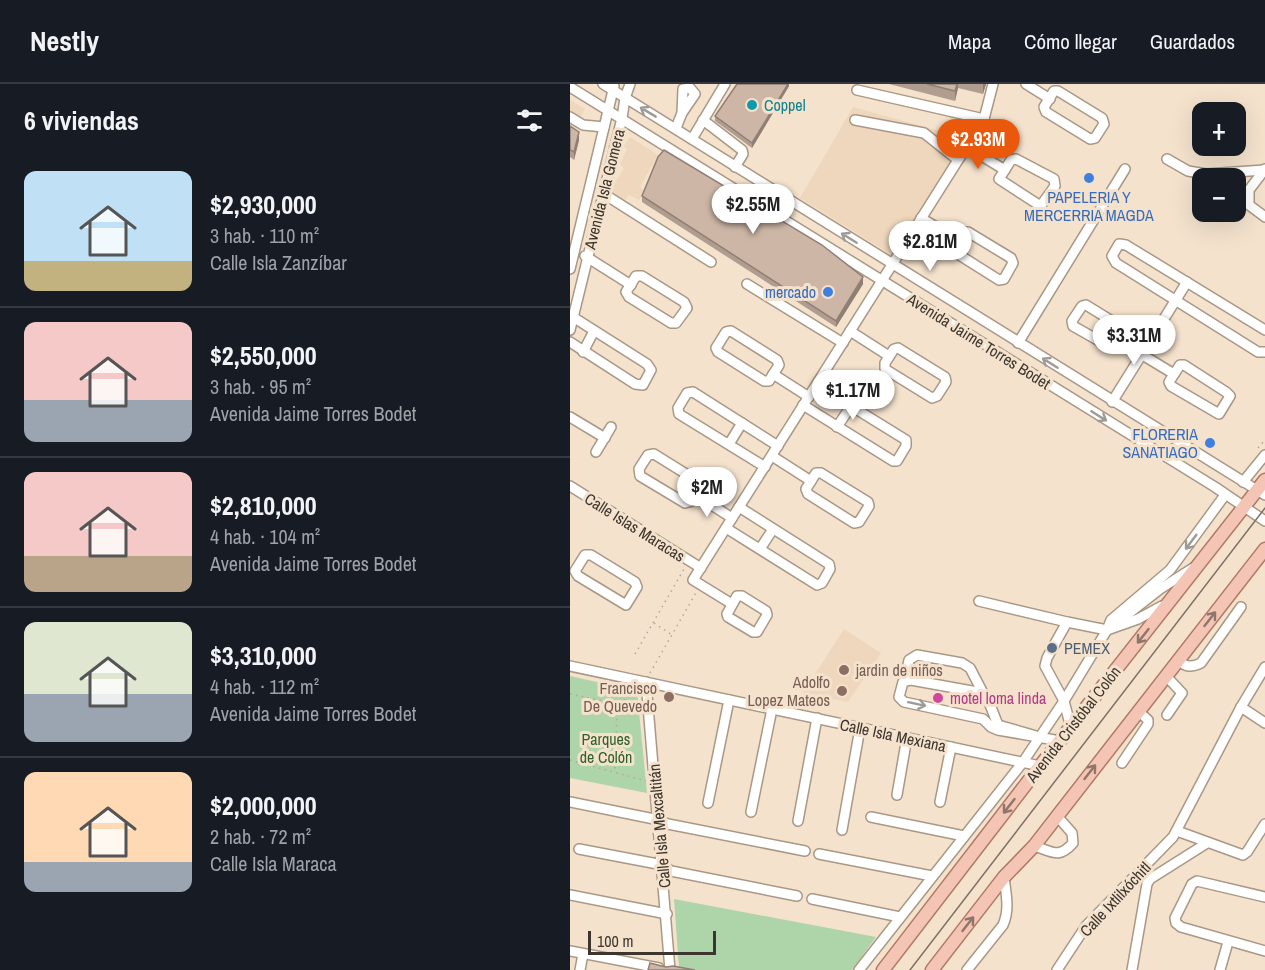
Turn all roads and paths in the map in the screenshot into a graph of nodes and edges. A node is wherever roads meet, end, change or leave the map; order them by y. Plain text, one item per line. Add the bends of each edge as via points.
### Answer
1 (603, 84) edge
2 (630, 84) edge
3 (725, 84) edge
4 (993, 84) edge
5 (1026, 84) edge
6 (614, 87) edge
7 (857, 90) dead end
8 (572, 92) edge
9 (625, 98) junction
10 (1050, 99) junction
11 (609, 110) junction
12 (682, 113) dead end
13 (570, 117) edge
14 (622, 118) junction
15 (984, 118) junction
16 (703, 120) junction
17 (855, 120) dead end
18 (604, 127) junction
19 (676, 128) junction
20 (692, 140) junction
21 (967, 147) junction
22 (1167, 159) dead end
23 (958, 160) junction
24 (735, 166) junction
25 (1125, 169) dead end
26 (1264, 169) edge
27 (1005, 170) junction
28 (603, 194) junction
29 (1265, 217) edge
30 (921, 218) junction
31 (958, 240) junction
32 (572, 248) edge
33 (587, 257) junction
34 (711, 262) dead end
35 (892, 265) junction
36 (570, 269) edge
37 (882, 281) junction
38 (1186, 282) junction
39 (747, 284) dead end
40 (631, 285) junction
41 (1175, 300) junction
42 (573, 317) junction
43 (570, 330) edge
44 (1265, 330) edge
45 (594, 331) junction
46 (850, 331) junction
47 (1108, 334) junction
48 (570, 342) edge
49 (843, 343) junction
50 (1018, 344) junction
51 (583, 352) junction
52 (1265, 352) edge
53 (1141, 354) junction
54 (889, 356) junction
55 (773, 374) junction
56 (1174, 374) junction
57 (817, 384) junction
58 (806, 401) junction
59 (1112, 402) junction
60 (850, 406) junction
61 (570, 417) edge
62 (742, 423) junction
63 (612, 427) dead end
64 (837, 427) junction
65 (604, 438) junction
66 (1265, 440) edge
67 (729, 444) junction
68 (778, 446) junction
69 (596, 452) dead end
70 (1261, 453) edge
71 (772, 456) junction
72 (765, 467) junction
73 (811, 481) junction
74 (1243, 482) junction
75 (570, 486) edge
76 (1263, 489) edge
77 (696, 495) junction
78 (1225, 495) junction
79 (739, 507) junction
80 (1244, 508) junction
81 (732, 518) junction
82 (1265, 521) edge
83 (726, 528) junction
84 (773, 529) junction
85 (760, 549) junction
86 (1265, 549) edge
87 (570, 555) edge
88 (580, 562) junction
89 (1200, 564) junction
90 (686, 566) dead end
91 (701, 568) junction
92 (697, 583) junction
93 (1173, 597) junction
94 (980, 601) dead end
95 (732, 604) junction
96 (1241, 607) dead end
97 (1067, 622) junction
98 (653, 623) junction
99 (1107, 630) junction
100 (672, 635) junction
101 (635, 654) dead end
102 (1177, 660) junction
103 (570, 666) edge
104 (1265, 667) edge
105 (1166, 676) junction
106 (905, 680) junction
107 (646, 682) junction
108 (983, 693) junction
109 (570, 694) edge
110 (729, 700) junction
111 (1064, 701) junction
112 (1240, 707) junction
113 (615, 708) junction
114 (772, 709) junction
115 (1138, 711) junction
116 (1167, 715) dead end
117 (817, 718) junction
118 (1265, 723) edge
119 (860, 728) junction
120 (1071, 728) junction
121 (907, 737) junction
122 (1041, 738) junction
123 (1060, 741) junction
124 (951, 747) junction
125 (570, 760) edge
126 (1023, 762) junction
127 (1122, 763) dead end
128 (1040, 766) junction
129 (615, 772) junction
130 (656, 784) junction
131 (897, 795) dead end
132 (570, 801) edge
133 (940, 802) dead end
134 (708, 803) dead end
135 (751, 812) dead end
136 (1057, 816) junction
137 (871, 817) dead end
138 (659, 820) junction
139 (798, 821) dead end
140 (1265, 824) edge
141 (842, 830) dead end
142 (1177, 831) junction
143 (964, 836) junction
144 (1207, 843) junction
145 (1034, 846) junction
146 (579, 849) dead end
147 (805, 851) dead end
148 (819, 854) dead end
149 (663, 866) junction
150 (932, 876) junction
151 (1004, 876) junction
152 (570, 895) edge
153 (797, 896) dead end
154 (1265, 897) edge
155 (812, 899) dead end
156 (667, 914) junction
157 (900, 917) junction
158 (1228, 942) junction
159 (570, 951) edge
160 (1265, 951) edge
161 (583, 954) junction
162 (628, 966) edge
163 (580, 970) edge
164 (668, 970) edge
165 (859, 970) edge
166 (883, 970) edge
167 (932, 970) edge
168 (967, 970) edge
169 (1057, 970) edge
170 (1132, 970) edge
171 (1221, 970) edge

1 - 6 street, Avenida Jaime Torres Bodet
2 - 9 street, Avenida Isla Gomera
3 - 16 street
4 - 15 street
5 - 10 street
6 - 9 street, Avenida Jaime Torres Bodet
6 - 11 street, Avenida Isla Gomera
7 - 15 street
8 - 11 street, Avenida Jaime Torres Bodet
9 - 14 street, Avenida Isla Gomera
19 -> 9 street, Avenida Jaime Torres Bodet
10 - 10 street via 1058,91 1102,118 1104,123 1095,138 1046,112 1044,107
11 - 14 street, Avenida Jaime Torres Bodet
11 - 18 street, Avenida Isla Gomera
12 - 19 street
13 - 18 street via 583,126
14 - 28 street, Avenida Isla Gomera
14 - 37 street, Avenida Jaime Torres Bodet
15 - 21 street
16 - 20 street
16 - 24 street via 742,150 744,154
17 - 23 street via 924,133
18 - 32 street, Avenida Isla Gomera
19 - 20 street, Avenida Jaime Torres Bodet
20 - 24 street, Avenida Jaime Torres Bodet
21 - 23 street
21 - 27 street
22 - 26 street via 1188,171 1206,174
23 - 30 street
35 -> 24 street, Avenida Jaime Torres Bodet
25 - 50 street
26 - 29 street via 1250,190 1249,205
27 - 27 street via 1016,159 1054,179 1055,186 1039,205 999,179
28 - 33 street, Avenida Isla Gomera
28 - 34 street
30 - 31 street
30 - 35 street
31 - 31 street via 963,232 968,232 1011,258 1013,263 1004,279 999,280 956,253 953,249
32 - 33 street
32 - 36 street, Avenida Isla Gomera
33 - 40 street
33 - 42 street, Avenida Isla Gomera
35 - 37 street
35 - 50 street, Avenida Jaime Torres Bodet
37 - 46 street
37 -> 78 street, Avenida Jaime Torres Bodet
38 - 41 street
38 - 41 street via 1119,244 1112,256 1116,263
38 - 44 street
39 - 49 street
40 - 40 street via 636,276 642,276 684,302 687,308 676,323 671,323 629,297 626,292
41 - 52 street via 1258,352
41 - 53 street
42 - 43 street, Avenida Isla Gomera
42 - 45 street
45 - 51 street
45 - 51 street via 651,370 643,385 635,384
46 - 49 street
46 - 54 street
47 - 47 street via 1103,343 1099,342 1073,326 1072,321 1086,305 1112,321 1114,325
47 - 53 street
48 - 51 street
49 - 57 street
59 -> 50 street, Avenida Jaime Torres Bodet
53 - 56 street
53 - 59 street
54 - 54 street via 898,348 945,377 946,382 932,398 885,369
55 - 55 street via 769,381 764,381 718,352 716,348 726,332 731,331 777,360 779,365
55 - 58 street
56 - 56 street via 1180,364 1184,365 1226,392 1230,396 1219,414 1171,386
57 - 58 street
57 - 60 street
58 - 64 street
58 - 68 street
59 - 74 street, Avenida Jaime Torres Bodet
60 - 64 street
60 - 64 street via 906,440 897,461
61 - 65 street
62 - 67 street
62 - 67 street via 693,392 687,393 678,408 679,414
62 - 68 street
63 - 65 street
65 - 69 street
66 - 70 path
67 - 72 street
68 - 71 street
70 - 74 street
71 - 72 street
71 - 73 street
72 - 79 street
73 - 73 street via 816,473 821,473 869,506 859,522 854,523 808,494 806,489
74 - 76 street, Avenida Jaime Torres Bodet
75 - 91 street, Calle Islas Maracas
76 - 80 main road, Avenida Cristóbal Colón
77 - 77 street via 685,503 640,476 639,469 648,454 699,482 701,488
77 - 81 street
78 - 80 street, Avenida Jaime Torres Bodet
78 -> 99 street via 1170,570 1119,611
79 - 81 street
79 - 84 street
80 - 82 street, Avenida Jaime Torres Bodet
80 - 89 main road, Avenida Cristóbal Colón
81 - 83 street
83 - 85 street
83 - 91 street
84 - 85 street
84 - 85 street via 829,564 822,583 817,585
102 -> 86 main road
87 - 88 street
88 - 88 street via 585,555 591,555 635,582 637,587 626,605 578,576 575,571
89 - 93 main road, Avenida Cristóbal Colón
89 - 99 street
90 - 98 path
91 - 92 street
92 - 95 street
92 - 100 path
93 - 99 street via 1153,613
93 -> 120 main road, Avenida Cristóbal Colón
94 - 97 street
95 - 95 street via 742,596 766,611 757,632 728,617
96 - 102 street via 1201,663 1193,667
97 - 99 street
97 - 111 street via 1045,663
98 - 100 path
98 - 101 path
99 - 111 street
100 - 107 path
102 - 105 main road
103 - 107 street, Calle Isla Mexiana
104 - 112 street, Calle Ixtlilxóchitl
105 - 115 main road
105 - 116 street via 1182,693
106 - 108 street
106 - 108 street via 909,660 917,655 962,663 970,668
106 -> 122 street via 899,696 904,702 983,719 996,729
107 - 110 street, Calle Isla Mexiana
107 - 113 path
107 - 130 street, Calle Isla Mexcaltitán
108 - 122 street via 998,725
109 - 113 path via 604,701
110 - 114 street, Calle Isla Mexiana
110 - 134 street
111 - 120 street
111 - 122 street
112 - 118 street
112 - 142 street, Calle Ixtlilxóchitl
113 - 129 path
114 - 117 street, Calle Isla Mexiana
114 - 135 street
115 - 127 street via 1148,724
136 -> 115 main road
117 - 119 street, Calle Isla Mexiana
117 - 139 street
119 - 121 street, Calle Isla Mexiana
119 - 141 street
120 - 123 main road, Avenida Cristóbal Colón
121 - 124 street, Calle Isla Mexiana
121 - 131 street
122 - 123 street
122 - 126 street
123 - 128 main road, Avenida Cristóbal Colón
124 - 126 street, Calle Isla Mexiana
124 - 133 street
125 - 129 path
126 - 128 street, Calle Isla Mexiana
126 - 143 street
128 -> 166 main road, Avenida Cristóbal Colón
129 - 130 path
130 - 138 street, Calle Isla Mexcaltitán
132 - 138 street
136 - 145 main road
136 - 145 street via 1072,833 1073,843 1060,854
137 - 143 street
138 - 147 street
138 - 149 street, Calle Isla Mexcaltitán
140 - 144 street via 1245,854
142 - 144 street
142 - 169 street, Calle Ixtlilxóchitl via 1086,926
143 - 150 street
144 - 170 street via 1147,884
145 - 151 main road
146 - 149 street
148 - 150 street
149 - 153 street via 671,871
149 - 156 street, Calle Isla Mexcaltitán
150 - 157 street
167 -> 151 main road
151 - 168 street via 1008,909 1003,925
152 - 156 street
154 - 158 street via 1197,881 1192,884 1176,923
155 - 157 street
156 - 164 street, Calle Isla Mexcaltitán
157 - 165 street
158 - 160 street
158 - 171 street
159 - 161 street
161 - 162 street
161 - 163 street
162 - 164 street

